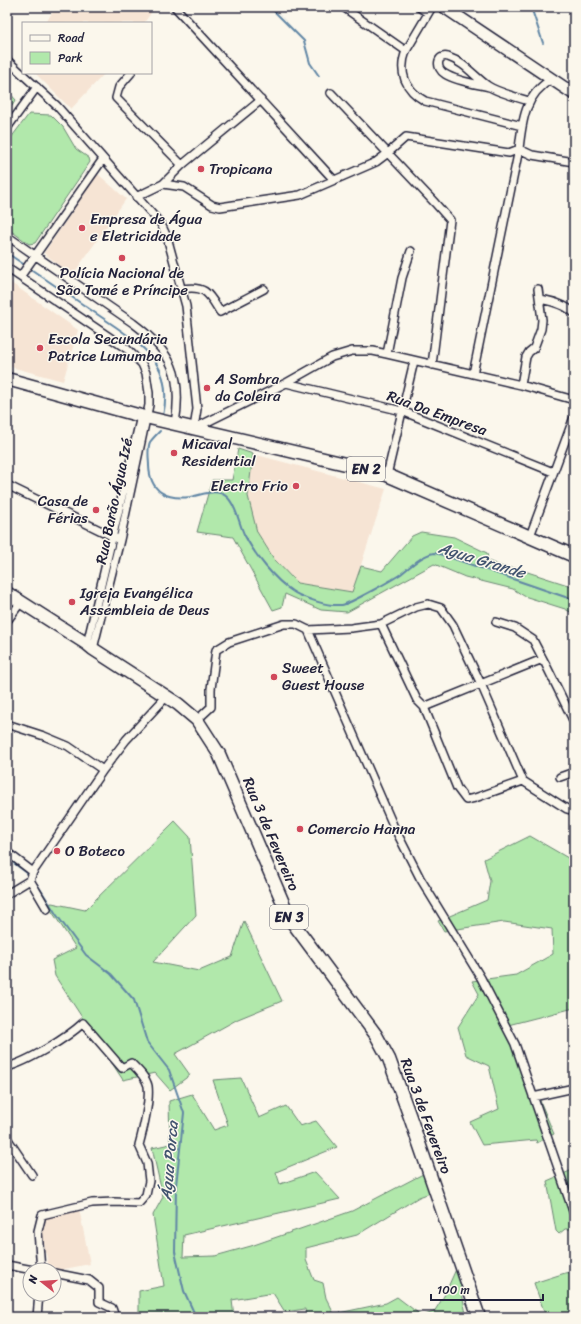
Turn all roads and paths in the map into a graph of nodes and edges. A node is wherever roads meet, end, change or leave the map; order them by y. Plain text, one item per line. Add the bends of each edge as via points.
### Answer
1 (175, 7) edge
2 (343, 7) edge
3 (418, 7) edge
4 (444, 7) edge
5 (430, 10) edge
6 (406, 51) junction
7 (7, 60) edge
8 (22, 74) edge
9 (23, 74) edge
10 (130, 74) edge
11 (552, 79) junction
12 (37, 87) junction
13 (489, 87) junction
14 (331, 93) dead end
15 (574, 94) edge
16 (261, 100) junction
17 (529, 101) junction
18 (522, 126) junction
19 (7, 128) edge
20 (519, 149) junction
21 (388, 153) junction
22 (103, 159) junction
23 (574, 162) edge
24 (182, 165) junction
25 (334, 180) junction
26 (163, 184) junction
27 (136, 197) junction
28 (7, 236) edge
29 (411, 250) dead end
30 (35, 255) junction
31 (7, 268) edge
32 (21, 274) junction
33 (182, 289) junction
34 (264, 289) dead end
35 (538, 289) dead end
36 (540, 299) junction
37 (574, 313) edge
38 (387, 354) junction
39 (414, 361) junction
40 (432, 365) junction
41 (473, 374) junction
42 (7, 379) edge
43 (286, 384) junction
44 (521, 385) junction
45 (574, 400) edge
46 (402, 411) junction
47 (144, 417) junction
48 (574, 417) edge
49 (176, 424) junction
50 (194, 428) junction
51 (553, 472) junction
52 (387, 475) junction
53 (7, 485) edge
54 (112, 536) junction
55 (530, 536) junction
56 (120, 540) junction
57 (574, 555) edge
58 (7, 593) edge
59 (21, 602) junction
60 (7, 621) edge
61 (496, 622) dead end
62 (381, 624) junction
63 (308, 630) junction
64 (90, 646) junction
65 (545, 663) junction
66 (481, 684) junction
67 (166, 697) junction
68 (424, 707) junction
69 (197, 720) junction
70 (574, 722) edge
71 (7, 724) edge
72 (103, 770) junction
73 (574, 772) edge
74 (560, 777) dead end
75 (523, 781) junction
76 (574, 811) edge
77 (7, 852) edge
78 (33, 872) junction
79 (30, 880) junction
80 (7, 894) edge
81 (47, 909) dead end
82 (7, 1067) edge
83 (574, 1088) edge
84 (533, 1097) junction
85 (7, 1138) edge
86 (32, 1176) dead end
87 (574, 1214) edge
88 (40, 1262) edge
89 (7, 1265) edge
90 (22, 1268) edge
91 (62, 1275) edge
92 (38, 1302) edge
93 (37, 1317) edge
94 (115, 1317) edge
95 (479, 1317) edge

1 - 16 street
2 - 6 street
3 - 5 street
4 - 11 street
5 - 6 street
6 - 18 street via 402,64 404,77 409,89 419,98 431,104
7 - 8 street
9 - 12 street
10 - 24 street via 119,87 116,98
11 - 15 street
11 - 17 street
12 - 19 street
12 - 22 street
13 - 13 street via 450,58 445,57 438,62 439,70 447,75
13 - 17 street
14 - 21 street
16 - 24 street
16 - 25 street
17 - 18 street
18 - 20 street
20 - 21 street via 508,154 406,137
20 - 23 street via 532,155
20 - 41 street
21 - 25 street via 376,162
21 - 40 street via 450,220
22 - 27 street
22 - 30 street
24 - 26 street
25 - 26 street via 300,195 220,207 212,205 184,187
26 - 27 street
27 - 33 street via 164,229
28 - 30 street
29 - 38 street via 402,278
30 - 32 street
30 - 49 street via 133,323 158,344 170,362 176,378 179,399
31 - 32 street, Rua Barão Água Izé
32 - 47 street, Rua Barão Água Izé via 128,349 142,364 148,381 149,405
33 - 34 street via 203,290 220,312
33 - 50 street via 186,306 196,409
35 - 36 street
36 - 37 street via 558,304
36 - 44 street via 541,329 534,348 526,357
38 - 39 street
38 - 43 street via 352,351 332,357
39 - 40 street
39 - 46 street
40 - 41 street
41 - 44 street
42 - 47 main road
43 - 46 street, Rua Da Empresa
43 - 50 street
44 - 45 street
46 - 51 street, Rua Da Empresa
46 - 52 street
47 - 49 main road, EN 2
47 - 54 street, Rua Barão Água Izé
47 - 56 street, Rua Barão Água Izé
48 - 51 street
49 - 50 main road, EN 2
50 - 52 main road, EN 2
51 - 55 street
52 - 55 main road, EN 2
53 - 54 street
54 - 56 street
54 - 64 street, Rua Barão Água Izé
55 - 57 main road, EN 2
56 - 64 street, Rua Barão Água Izé
58 - 59 main road, Rua 3 de Fevereiro / EN 3
59 - 60 street
59 - 64 main road, Rua 3 de Fevereiro / EN 3
61 - 65 street via 515,628 533,640
62 - 63 street
62 - 66 street via 416,607 428,604 441,608 454,625
62 - 68 street via 417,700
63 - 69 street via 296,624 284,624 229,642 216,650 211,707
63 - 84 street via 393,825 420,878 480,978 515,1044
64 - 67 main road, Rua 3 de Fevereiro / EN 3
65 - 66 street via 540,660
65 - 70 street
66 - 68 street
66 - 75 street
67 - 69 main road, Rua 3 de Fevereiro / EN 3
67 - 72 street via 126,740
68 - 75 street via 457,788 466,800
69 - 95 main road, Rua 3 de Fevereiro / EN 3 via 219,754 290,920 376,1035 386,1054
71 - 72 street via 68,746
72 - 78 street
73 - 74 street
75 - 76 street
77 - 78 street
78 - 79 street
79 - 80 street
79 - 81 street
82 - 88 street via 16,1065 56,1043 83,1023 122,1068 131,1063 148,1085 148,1099 139,1145 146,1163 146,1195 139,1203 92,1202 42,1215 38,1231
83 - 84 street
84 - 87 street
85 - 86 street
89 - 90 street
91 - 94 street via 89,1280 99,1288 99,1302 112,1308
92 - 93 street

